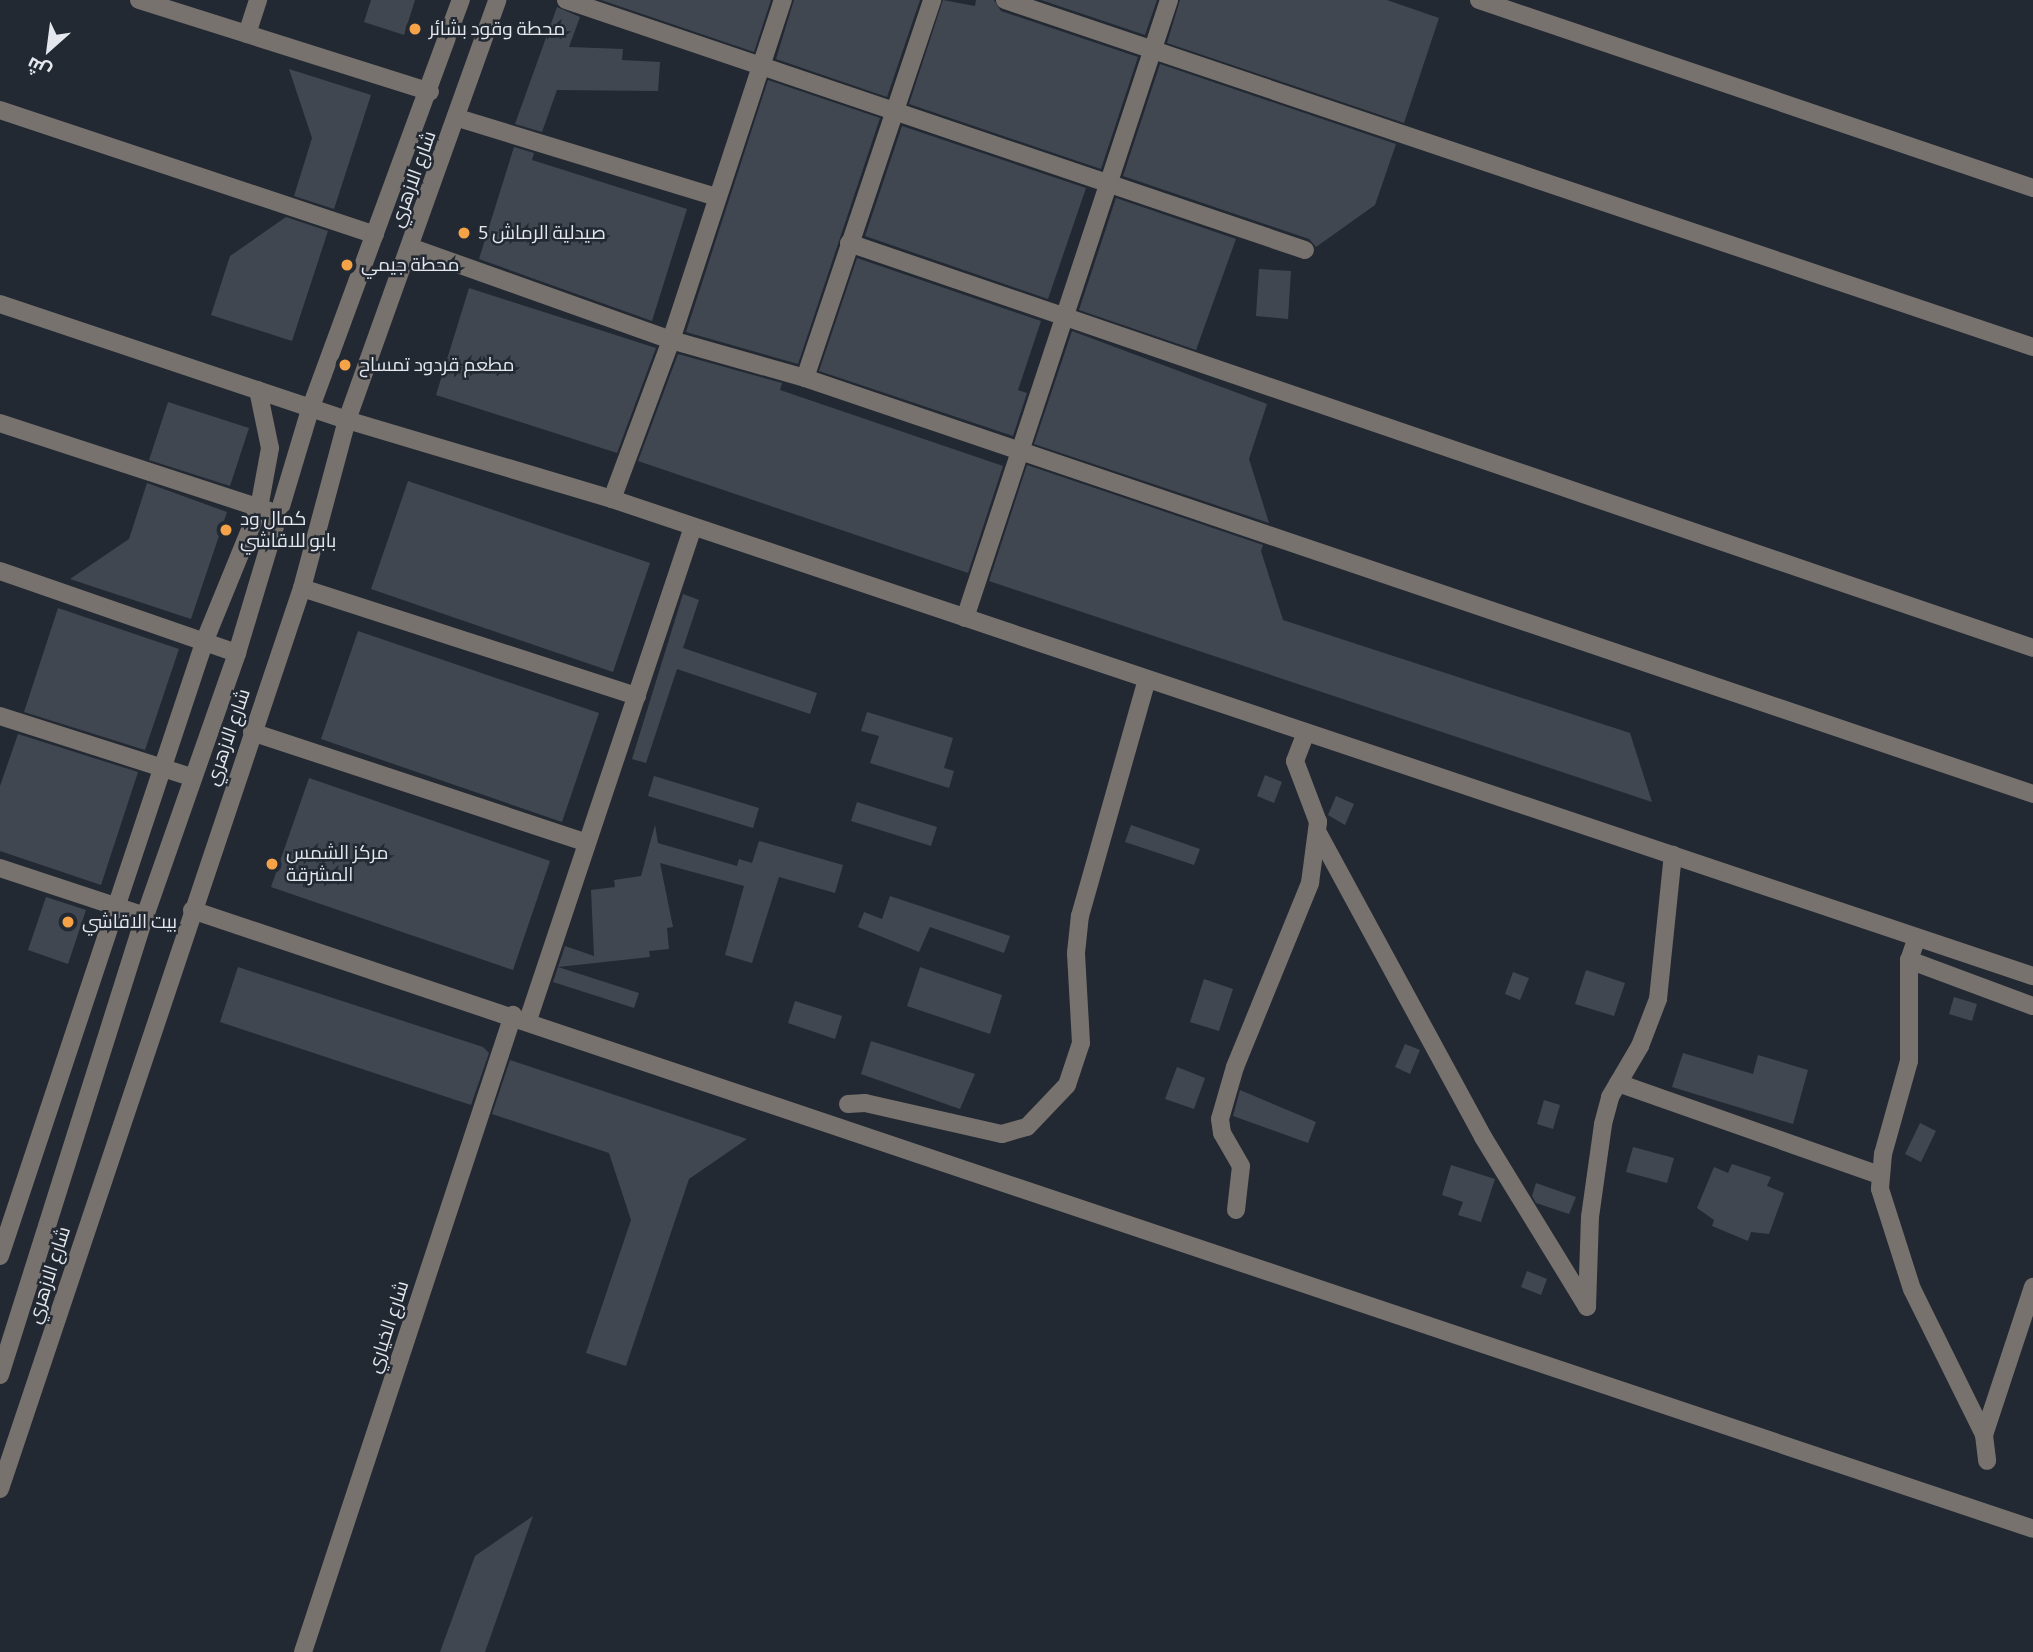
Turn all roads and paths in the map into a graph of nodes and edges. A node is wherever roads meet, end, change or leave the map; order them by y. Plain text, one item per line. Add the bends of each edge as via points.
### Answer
1 (139, 0) edge
2 (258, 0) edge
3 (461, 0) edge
4 (497, 0) edge
5 (566, 0) edge
6 (783, 0) edge
7 (932, 0) edge
8 (1005, 0) edge
9 (1169, 0) edge
10 (1479, 0) edge
11 (247, 34) junction
12 (1151, 48) junction
13 (763, 67) junction
14 (429, 92) junction
15 (0, 110) edge
16 (893, 111) junction
17 (458, 118) junction
18 (1107, 183) junction
19 (2033, 188) edge
20 (717, 197) junction
21 (375, 235) junction
22 (849, 243) junction
23 (410, 247) junction
24 (1306, 250) dead end
25 (0, 304) edge
26 (1062, 319) junction
27 (671, 340) junction
28 (2033, 347) edge
29 (805, 378) junction
30 (258, 390) junction
31 (311, 407) junction
32 (347, 420) junction
33 (0, 423) edge
34 (1020, 452) junction
35 (612, 499) junction
36 (259, 508) junction
37 (279, 513) junction
38 (693, 527) junction
39 (0, 571) edge
40 (302, 588) junction
41 (965, 618) junction
42 (205, 640) junction
43 (2033, 648) edge
44 (237, 653) junction
45 (1147, 679) junction
46 (637, 696) junction
47 (0, 716) edge
48 (252, 732) junction
49 (1306, 733) junction
50 (165, 770) junction
51 (191, 777) junction
52 (2033, 793) edge
53 (1318, 833) junction
54 (585, 842) junction
55 (1673, 855) junction
56 (0, 868) edge
57 (116, 907) junction
58 (192, 910) junction
59 (145, 916) junction
60 (1916, 940) junction
61 (1909, 960) junction
62 (2033, 976) edge
63 (2033, 1006) edge
64 (520, 1018) junction
65 (1618, 1083) junction
66 (848, 1104) dead end
67 (1879, 1175) junction
68 (1236, 1210) dead end
69 (0, 1256) edge
70 (2033, 1287) edge
71 (0, 1375) edge
72 (1984, 1435) junction
73 (1987, 1461) dead end
74 (0, 1489) edge
75 (2033, 1529) edge
76 (303, 1652) edge

1 - 11 street
2 - 11 street
3 - 14 street, شارع الازهري
4 - 17 street, شارع الازهري
5 - 13 street
6 - 13 street
7 - 16 street
8 - 12 street
9 - 12 street
10 - 19 street
11 - 14 street
12 - 18 street
12 - 28 street
13 - 16 street
13 - 20 street
14 - 21 street, شارع الازهري
15 - 21 street
16 - 18 street
16 - 22 street
17 - 20 street
17 - 23 street, شارع الازهري
18 - 24 street
18 - 26 street
20 - 27 street
21 - 31 street, شارع الازهري
22 - 26 street
22 - 29 street
23 - 27 street
23 - 32 street, شارع الازهري
25 - 30 street
26 - 34 street
26 - 43 street
27 - 29 street
27 - 35 street
29 - 34 street
30 - 31 street
30 - 36 street via 270,448
31 - 32 street
31 - 37 street, شارع الازهري
32 - 35 street
32 - 40 street, شارع الازهري
33 - 36 street
34 - 41 street
34 - 52 street
35 - 38 street
36 - 37 street
36 - 42 street
37 - 44 street, شارع الازهري
38 - 41 street
38 - 46 street, شارع الخياري
39 - 42 street
40 - 46 street
40 - 48 street, شارع الازهري
41 - 45 street
42 - 44 street
42 - 50 street
44 - 51 street, شارع الازهري
45 - 49 street
45 - 66 street via 1080,916 1076,953 1081,1043 1067,1085 1027,1127 1002,1134 865,1103
46 - 54 street, شارع الخياري
47 - 50 street
48 - 54 street
48 - 58 street, شارع الازهري
49 - 53 street via 1295,761
49 - 55 street
50 - 51 street
50 - 57 street
51 - 59 street, شارع الازهري
53 - 65 street via 1483,1137 1587,1307 1590,1217 1601,1137 1609,1097
53 - 68 street via 1310,883 1235,1067 1220,1119 1222,1133 1241,1166
54 - 64 street, شارع الخياري
55 - 60 street
55 - 65 street via 1658,999 1640,1046
56 - 57 street
57 - 59 street
57 - 69 street
58 - 64 street
58 - 74 street, شارع الازهري
59 - 71 street, شارع الازهري
60 - 61 street
60 - 62 street
61 - 63 street
61 - 67 street via 1909,1061
64 - 75 street
64 - 76 street, شارع الخياري
65 - 67 street
67 - 72 street via 1912,1289
70 - 72 street
72 - 73 street

